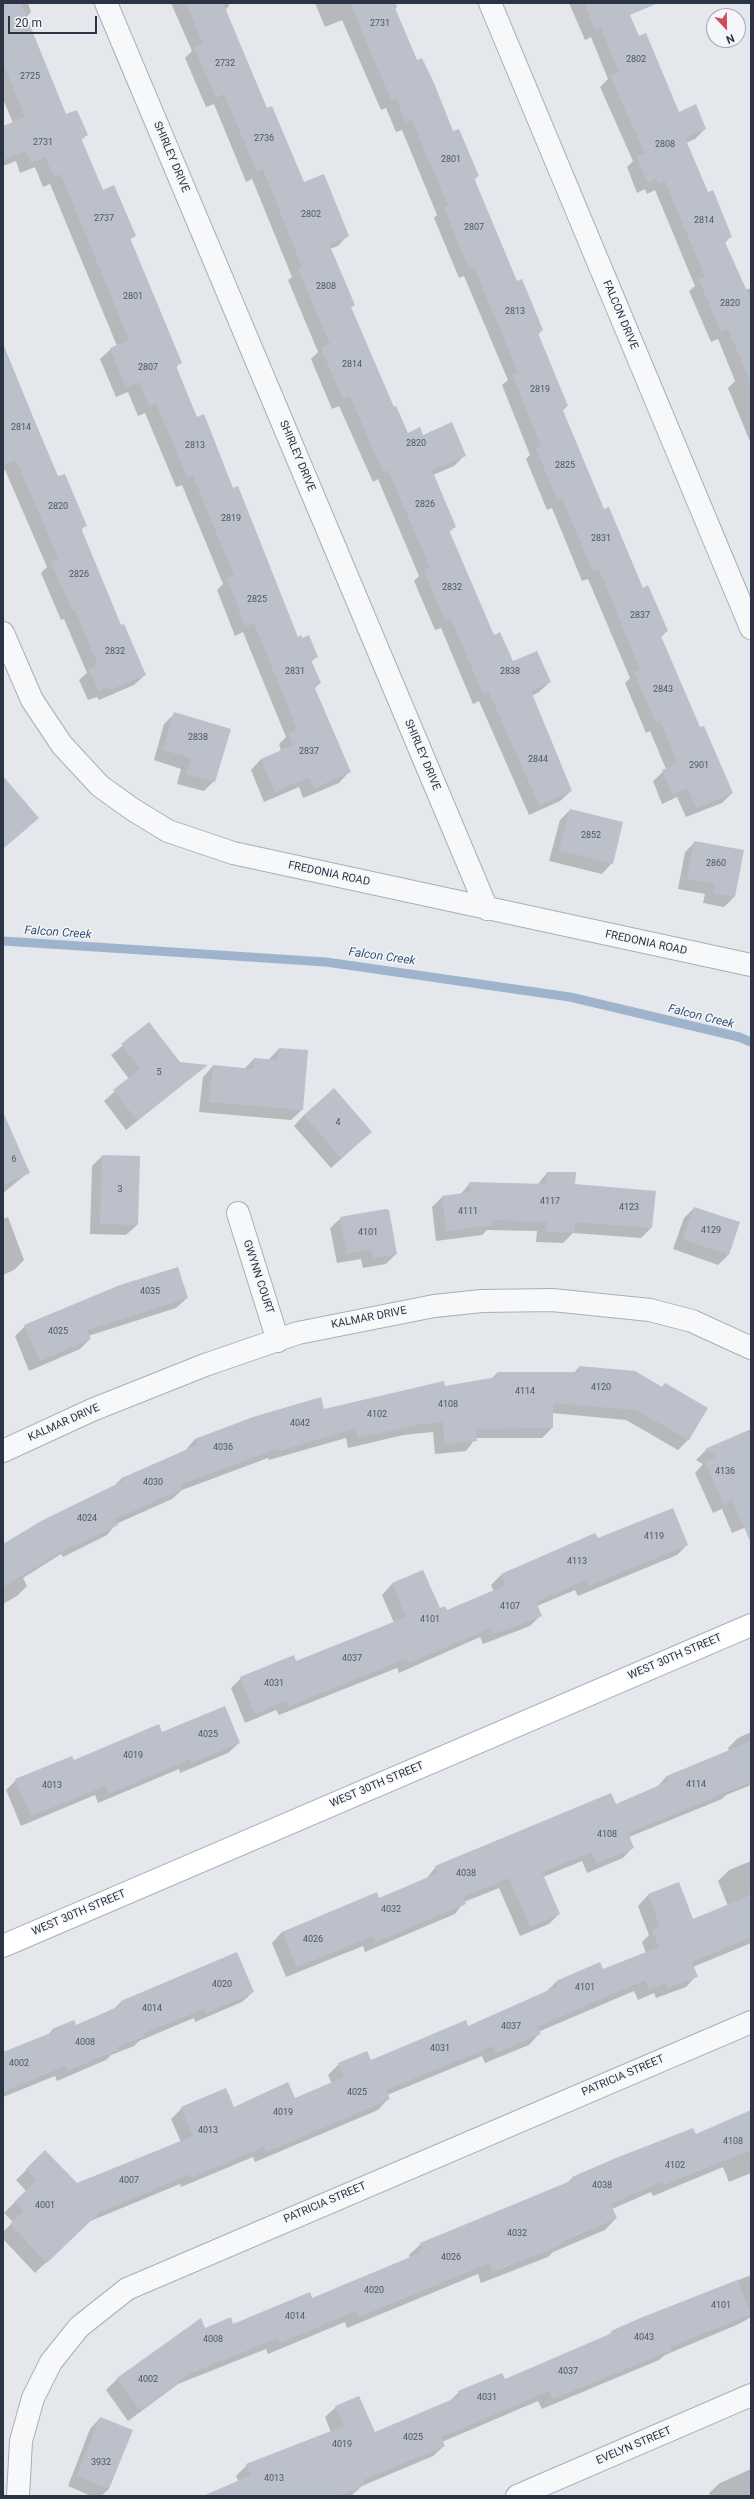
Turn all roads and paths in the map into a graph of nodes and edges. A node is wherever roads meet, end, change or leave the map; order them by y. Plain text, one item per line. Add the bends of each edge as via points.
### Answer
1 (106, 3) edge
2 (490, 3) edge
3 (751, 628) edge
4 (3, 633) edge
5 (487, 909) junction
6 (751, 965) edge
7 (238, 1213) dead end
8 (278, 1341) junction
9 (751, 1348) edge
10 (4, 1447) edge
11 (751, 1625) edge
12 (3, 1946) edge
13 (751, 2022) edge
14 (751, 2395) edge
15 (18, 2496) edge
16 (517, 2496) edge

1 - 5 street, SHIRLEY DRIVE
2 - 3 street, FALCON DRIVE
4 - 5 street, FREDONIA ROAD via 32,700 62,745 100,786 150,820 168,830 233,853
5 - 6 street, FREDONIA ROAD
7 - 8 street, GWYNN COURT
8 - 9 street, KALMAR DRIVE via 298,1333 342,1323 434,1306 482,1301 552,1300 669,1314
8 - 10 street, KALMAR DRIVE via 205,1365
11 - 12 main road, WEST 30TH STREET
13 - 15 street, PATRICIA STREET via 127,2289 79,2327 52,2362 42,2380 33,2398 20,2441
14 - 16 street, EVELYN STREET

